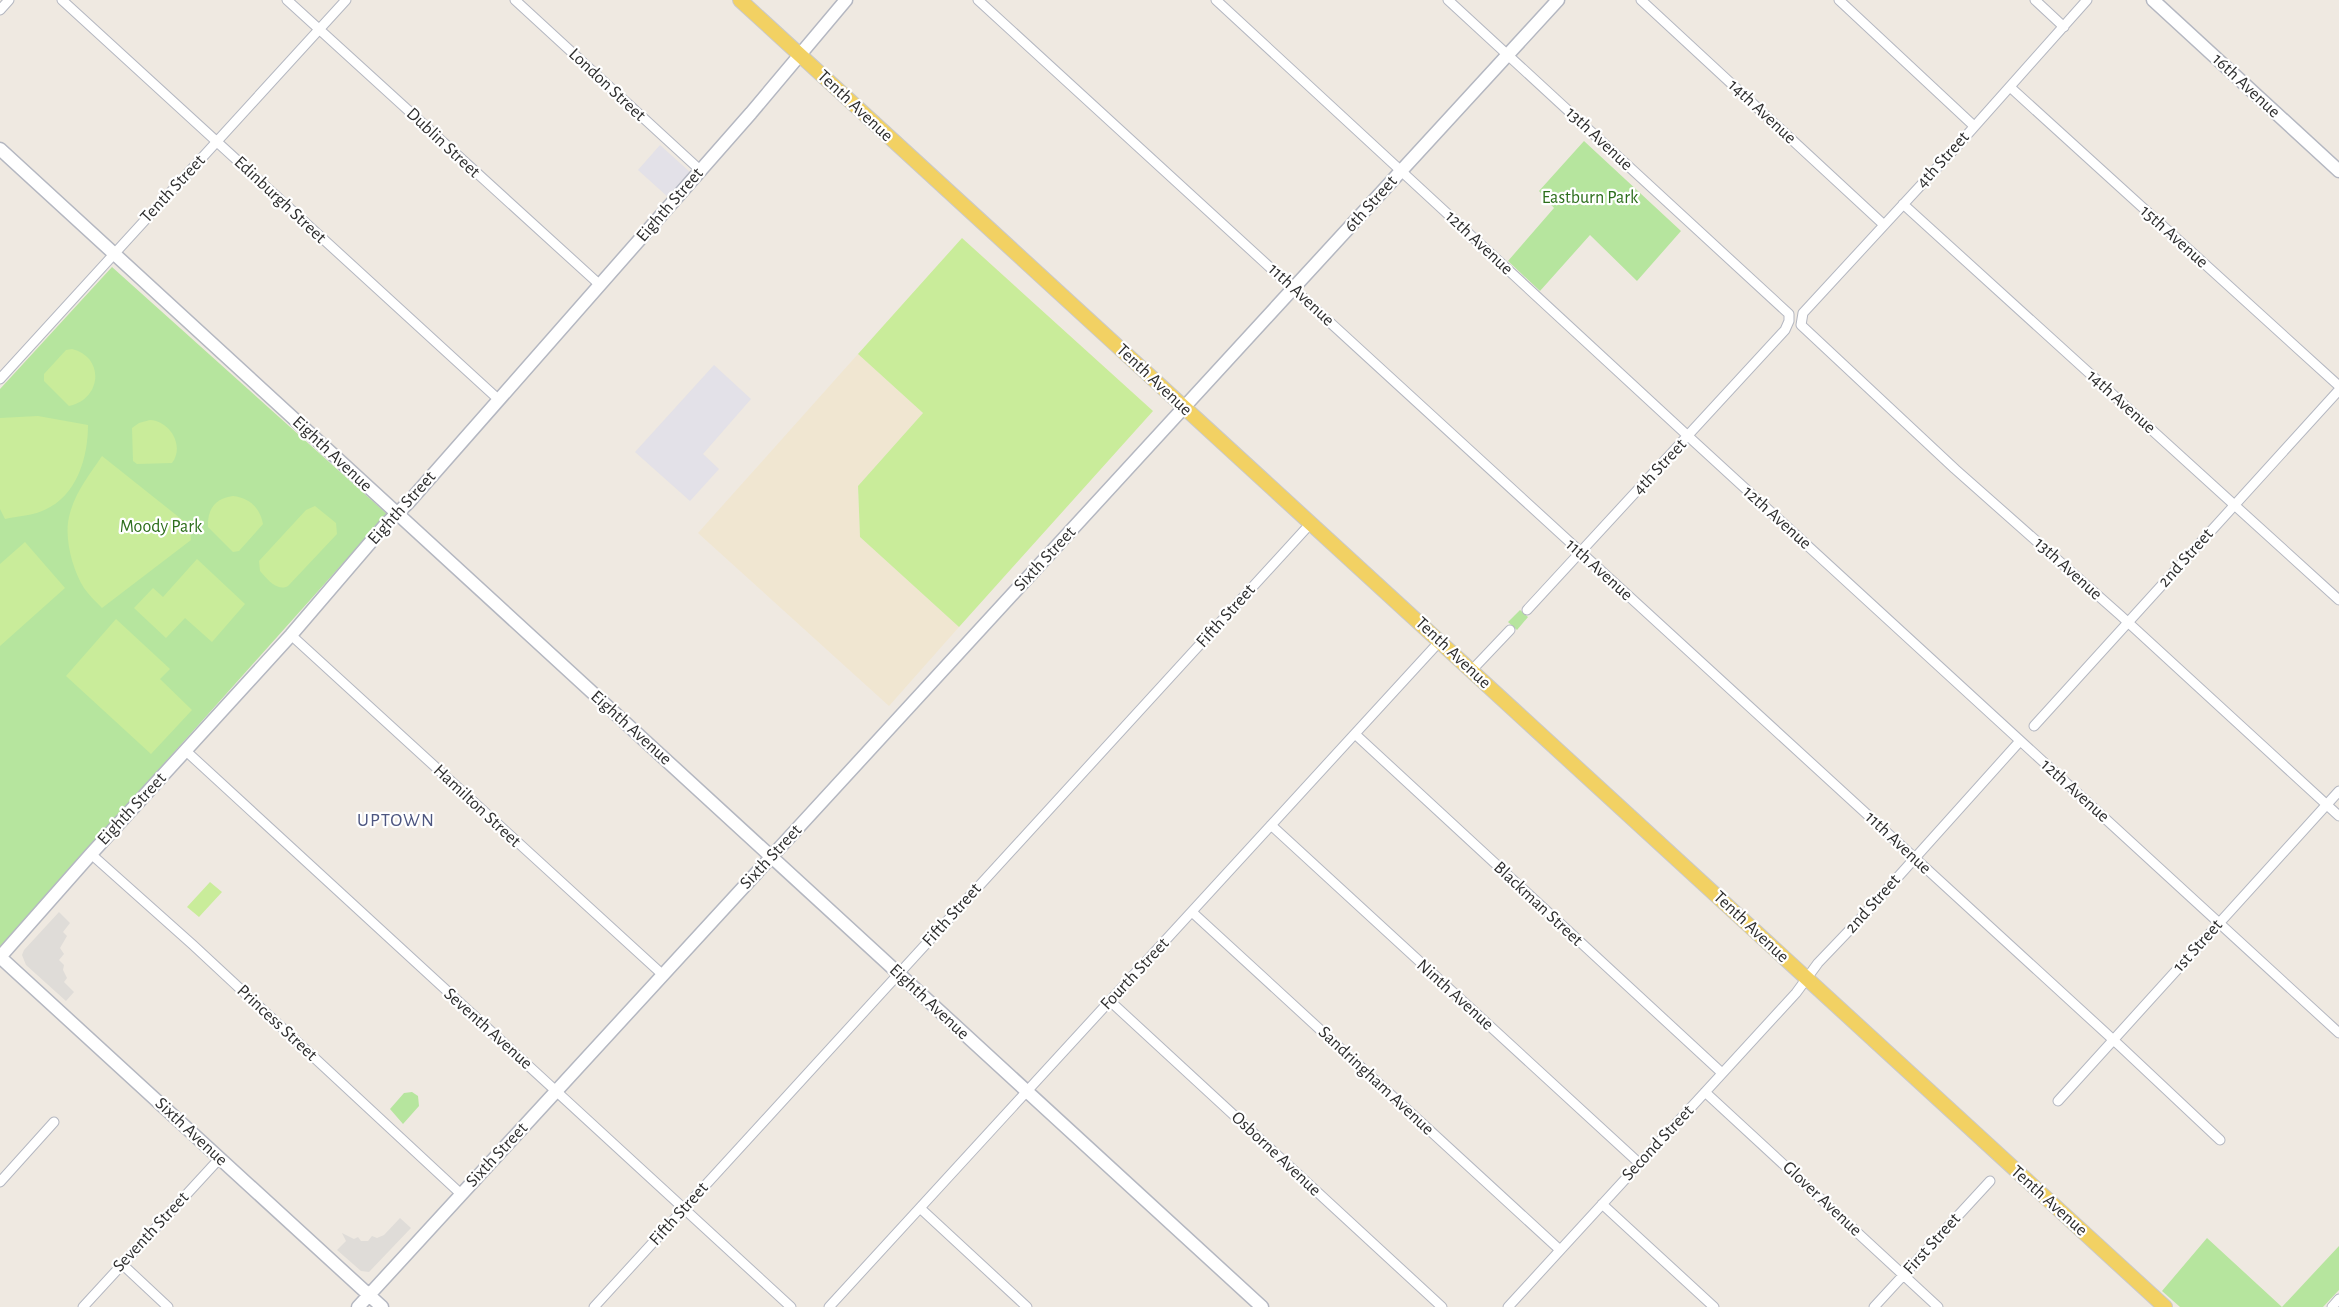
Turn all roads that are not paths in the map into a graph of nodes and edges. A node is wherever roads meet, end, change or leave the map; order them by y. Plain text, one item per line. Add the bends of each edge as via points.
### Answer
1 (9, 0) edge
2 (62, 0) edge
3 (287, 0) edge
4 (346, 0) edge
5 (515, 0) edge
6 (740, 0) edge
7 (846, 0) edge
8 (978, 0) edge
9 (1216, 0) edge
10 (1448, 0) edge
11 (1558, 0) edge
12 (1641, 0) edge
13 (1839, 0) edge
14 (2035, 0) edge
15 (2086, 0) edge
16 (2153, 0) edge
17 (0, 10) edge
18 (2064, 27) junction
19 (319, 30) junction
20 (800, 55) junction
21 (1507, 55) junction
22 (2010, 87) junction
23 (1974, 126) junction
24 (216, 141) junction
25 (0, 149) edge
26 (700, 170) junction
27 (1401, 171) junction
28 (2339, 171) edge
29 (1903, 204) junction
30 (1883, 224) junction
31 (114, 253) junction
32 (600, 285) junction
33 (1294, 289) junction
34 (1800, 321) joint
35 (1789, 322) joint
36 (2, 373) edge
37 (2339, 386) edge
38 (2339, 390) edge
39 (498, 399) junction
40 (1183, 407) junction
41 (1688, 436) junction
42 (2234, 505) junction
43 (398, 515) junction
44 (1311, 523) junction
45 (1579, 552) junction
46 (2339, 600) edge
47 (1527, 610) dead end
48 (2128, 622) junction
49 (1510, 630) dead end
50 (292, 635) junction
51 (1440, 642) junction
52 (1472, 670) junction
53 (2034, 726) dead end
54 (1355, 734) junction
55 (2020, 741) junction
56 (186, 751) junction
57 (2339, 791) edge
58 (2327, 805) junction
59 (2339, 816) edge
60 (1271, 826) junction
61 (91, 854) junction
62 (772, 856) junction
63 (1914, 858) junction
64 (1192, 912) junction
65 (2220, 923) junction
66 (0, 957) edge
67 (900, 973) junction
68 (663, 975) junction
69 (1807, 978) junction
70 (1110, 1000) junction
71 (2339, 1033) edge
72 (2113, 1040) junction
73 (1722, 1073) junction
74 (556, 1091) junction
75 (1027, 1092) junction
76 (1705, 1092) junction
77 (2058, 1101) dead end
78 (54, 1122) dead end
79 (2220, 1140) dead end
80 (220, 1158) junction
81 (1639, 1163) junction
82 (1990, 1181) dead end
83 (0, 1182) edge
84 (461, 1194) junction
85 (1602, 1204) junction
86 (683, 1208) junction
87 (920, 1208) junction
88 (1560, 1250) junction
89 (122, 1264) junction
90 (1904, 1275) junction
91 (369, 1295) junction
92 (2339, 1299) edge
93 (83, 1307) edge
94 (168, 1307) edge
95 (358, 1307) edge
96 (382, 1307) edge
97 (594, 1307) edge
98 (791, 1307) edge
99 (829, 1307) edge
100 (1027, 1307) edge
101 (1262, 1307) edge
102 (1442, 1307) edge
103 (1508, 1307) edge
104 (1714, 1307) edge
105 (1874, 1307) edge
106 (1938, 1307) edge
107 (2165, 1307) edge
108 (2332, 1307) edge

1 - 17 street
2 - 24 street, Edinburgh Street
3 - 19 street, Dublin Street
4 - 19 street, Tenth Street
5 - 26 street, London Street
6 - 20 main road, Tenth Avenue
7 - 20 street, Eighth Street
8 - 33 street, 11th Avenue
9 - 27 street, 12th Avenue
10 - 21 street, 13th Avenue
11 - 21 street, 6th Street
12 - 30 street, 14th Avenue
13 - 23 street
14 - 18 street
15 - 18 street, 4th Street
16 - 28 street, 16th Avenue
18 - 22 street, 4th Street
19 - 24 street, Tenth Street
19 - 32 street, Dublin Street
20 - 26 street, Eighth Street
20 - 40 main road, Tenth Avenue
21 - 27 street, 6th Street
21 - 35 street, 13th Avenue via 1785,309
22 - 23 street, 4th Street
22 - 37 street, 15th Avenue
23 - 29 street, 4th Street
24 - 31 street, Tenth Street
24 - 39 street, Edinburgh Street
25 - 31 street, Eighth Avenue
26 - 32 street, Eighth Street
27 - 33 street, 6th Street
27 - 41 street, 12th Avenue
29 - 30 street, 4th Street
29 - 42 street, 14th Avenue
30 - 34 street, 4th Street via 1803,312
31 - 36 street, Tenth Street
31 - 43 street, Eighth Avenue
32 - 39 street, Eighth Street
33 - 40 street, 6th Street
33 - 45 street, 11th Avenue
34 - 48 street, 13th Avenue via 1804,329 1955,469
35 - 41 street, 4th Street via 1786,330
38 - 42 street, 2nd Street
39 - 43 street, Eighth Street
40 - 44 main road, Tenth Avenue
40 - 62 street, Sixth Street
41 - 45 street, 4th Street
41 - 55 street, 12th Avenue
42 - 46 street, 14th Avenue
42 - 48 street, 2nd Street
43 - 50 street, Eighth Street via 386,523
43 - 62 street, Eighth Avenue
44 - 51 main road, Tenth Avenue
44 - 67 street, Fifth Street
45 - 47 street, 4th Street
45 - 63 street, 11th Avenue
48 - 53 street, 2nd Street
48 - 58 street, 13th Avenue
49 - 52 street
50 - 56 street, Eighth Street
50 - 68 street, Hamilton Street
51 - 52 main road, Tenth Avenue
51 - 54 street, Fourth Street
52 - 69 main road, Tenth Avenue
54 - 60 street, Fourth Street
54 - 73 street, Blackman Street
55 - 63 street, 2nd Street
55 - 65 street, 12th Avenue
56 - 61 street, Eighth Street
56 - 74 street, Seventh Avenue
57 - 58 street, 1st Street
58 - 59 street, 13th Avenue
58 - 65 street, 1st Street
60 - 64 street, Fourth Street
60 - 81 street, Ninth Avenue
61 - 66 street, Eighth Street
61 - 84 street, Princess Street
62 - 67 street, Eighth Avenue
62 - 68 street, Sixth Street
63 - 69 street, 2nd Street
63 - 72 street, 11th Avenue
64 - 70 street, Fourth Street
64 - 88 street, Sandringham Avenue
65 - 71 street, 12th Avenue
65 - 72 street, 1st Street
66 - 80 street, Sixth Avenue
67 - 75 street, Eighth Avenue
67 - 86 street, Fifth Street
68 - 74 street, Sixth Street
69 - 73 street, Second Street
69 - 107 main road, Tenth Avenue
70 - 75 street, Fourth Street
70 - 102 street, Osborne Avenue
72 - 77 street, 1st Street
72 - 79 street, 11th Avenue
73 - 76 street, Second Street
74 - 84 street, Sixth Street
74 - 86 street, Seventh Avenue
75 - 87 street, Fourth Street
75 - 101 street, Eighth Avenue
76 - 81 street, Second Street
76 - 90 street, Glover Avenue
78 - 83 street
80 - 89 street, Seventh Street
80 - 91 street, Sixth Avenue
81 - 85 street, Second Street
82 - 90 street, First Street
84 - 91 street, Sixth Street
85 - 88 street, Second Street
85 - 104 street
86 - 97 street, Fifth Street
86 - 98 street, Seventh Avenue
87 - 99 street, Fourth Street
87 - 100 street
88 - 103 street, Second Street
89 - 93 street, Seventh Street
89 - 94 street
90 - 105 street, First Street
90 - 106 street, Glover Avenue
91 - 95 street, Sixth Street
91 - 96 street, Sixth Avenue
92 - 108 street

